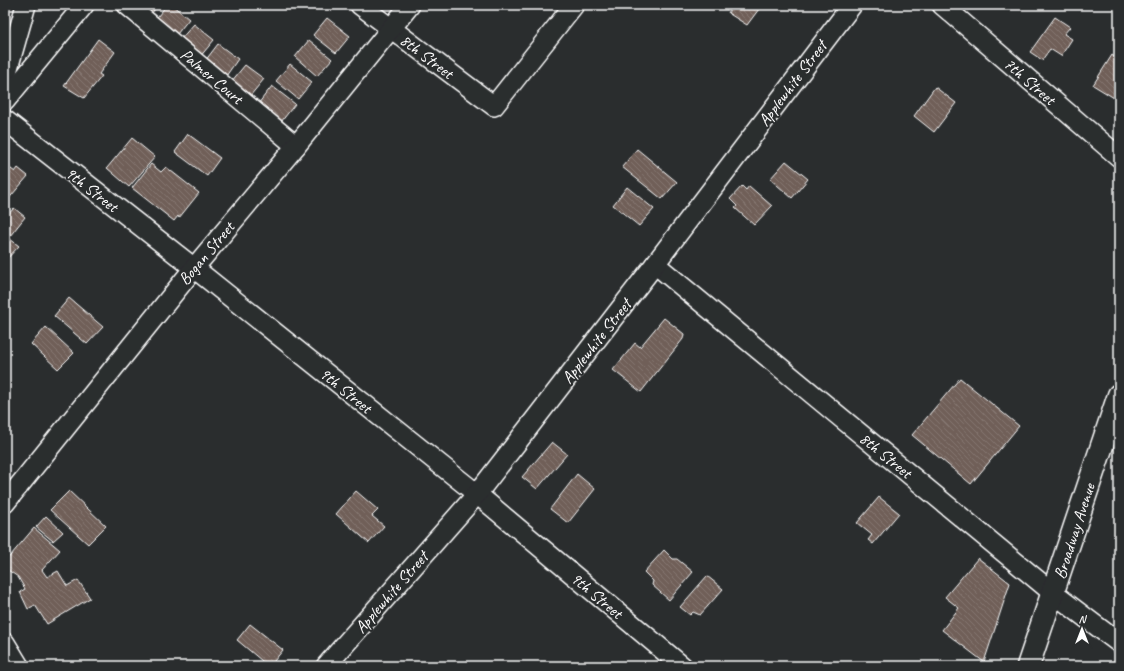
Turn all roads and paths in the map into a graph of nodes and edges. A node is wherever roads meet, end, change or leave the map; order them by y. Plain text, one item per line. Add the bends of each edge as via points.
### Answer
1 (26, 5) edge
2 (84, 5) edge
3 (127, 5) edge
4 (360, 5) edge
5 (410, 5) edge
6 (574, 5) edge
7 (852, 5) edge
8 (942, 5) edge
9 (391, 28) junction
10 (5, 79) edge
11 (5, 101) edge
12 (5, 120) edge
13 (296, 146) junction
14 (1119, 157) edge
15 (655, 264) junction
16 (194, 268) junction
17 (1119, 395) edge
18 (477, 494) junction
19 (5, 503) edge
20 (1053, 593) junction
21 (1119, 642) edge
22 (5, 643) edge
23 (19, 666) edge
24 (326, 666) edge
25 (682, 666) edge
26 (1028, 666) edge

1 - 10 street
2 - 11 street
3 - 13 street, Palmer Court
4 - 9 street, 8th Street
5 - 9 street, Bogan Street
6 - 9 street, 8th Street via 494,106
7 - 15 street, Applewhite Street
8 - 14 street, 7th Street
9 - 13 street, Bogan Street
12 - 16 street, 9th Street
13 - 16 street, Bogan Street
15 - 18 street, Applewhite Street
15 - 20 street, 8th Street
16 - 18 street, 9th Street
16 - 19 street, Bogan Street
17 - 20 main road, Broadway Avenue
18 - 24 street, Applewhite Street
18 - 25 street, 9th Street
20 - 21 street, 8th Street
20 - 26 main road, Broadway Avenue
22 - 23 street

